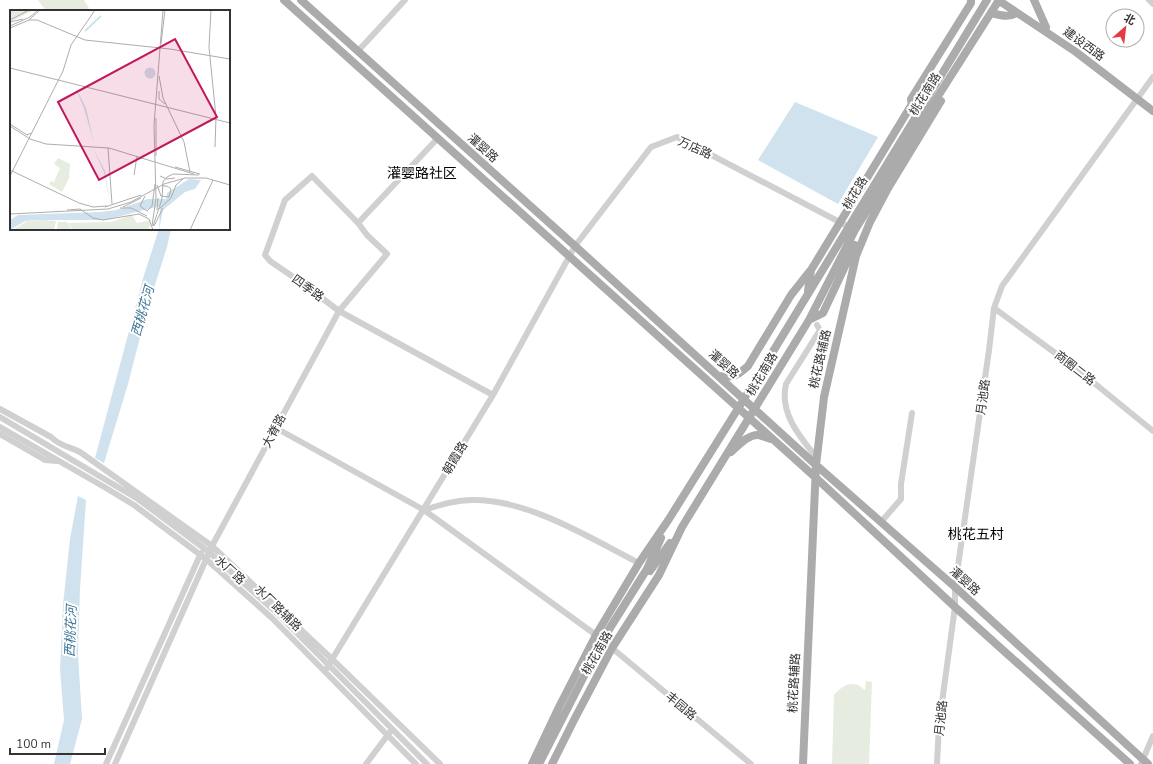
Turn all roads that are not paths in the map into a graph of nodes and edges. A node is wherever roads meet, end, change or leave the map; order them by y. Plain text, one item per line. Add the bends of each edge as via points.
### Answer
1 (284, 0) edge
2 (301, 0) edge
3 (405, 0) edge
4 (971, 0) edge
5 (987, 0) edge
6 (1034, 0) edge
7 (1148, 0) edge
8 (1001, 1) edge
9 (1153, 4) edge
10 (1017, 13) junction
11 (995, 14) junction
12 (1046, 27) junction
13 (358, 51) junction
14 (1153, 77) edge
15 (1138, 97) junction
16 (912, 104) junction
17 (1153, 106) edge
18 (1153, 111) edge
19 (917, 122) junction
20 (438, 138) junction
21 (840, 222) junction
22 (358, 223) junction
23 (849, 227) junction
24 (575, 246) junction
25 (569, 256) junction
26 (810, 270) junction
27 (835, 287) junction
28 (848, 293) junction
29 (808, 294) junction
30 (994, 308) junction
31 (339, 311) junction
32 (809, 320) junction
33 (817, 325) dead end
34 (719, 376) junction
35 (493, 395) junction
36 (744, 399) junction
37 (738, 408) junction
38 (0, 409) edge
39 (755, 409) junction
40 (912, 413) dead end
41 (0, 417) edge
42 (749, 418) junction
43 (0, 427) edge
44 (276, 428) junction
45 (1153, 431) edge
46 (0, 434) edge
47 (774, 440) junction
48 (59, 461) junction
49 (722, 461) junction
50 (816, 462) junction
51 (815, 477) junction
52 (424, 510) junction
53 (669, 519) junction
54 (881, 522) junction
55 (682, 527) junction
56 (204, 548) junction
57 (211, 549) junction
58 (203, 557) junction
59 (639, 563) junction
60 (648, 570) junction
61 (955, 587) junction
62 (955, 607) junction
63 (596, 635) junction
64 (612, 648) junction
65 (332, 659) junction
66 (328, 665) junction
67 (325, 671) junction
68 (389, 733) junction
69 (1153, 736) edge
70 (1144, 762) edge
71 (106, 764) edge
72 (115, 764) edge
73 (366, 764) edge
74 (412, 764) edge
75 (416, 764) edge
76 (427, 764) edge
77 (440, 764) edge
78 (532, 764) edge
79 (539, 764) edge
80 (543, 764) edge
81 (552, 764) edge
82 (751, 764) edge
83 (803, 764) edge
84 (937, 764) edge
85 (1130, 764) edge

1 - 20 main road, 灌婴路
2 - 13 main road, 灌婴路
3 - 13 street
4 - 16 main road via 911,100
5 - 19 main road, 桃花路
6 - 12 main road
7 - 9 street
8 - 10 main road, 建设西路
8 - 11 main road, 桃花路辅路
8 - 12 main road, 建设西路
8 - 19 main road, 桃花南路
10 - 11 main road via 1010,16
10 - 15 main road, 建设西路
11 - 28 main road, 桃花路辅路 via 870,222 856,256
12 - 15 main road, 建设西路 via 1078,48
13 - 24 main road, 灌婴路
14 - 15 street, 月池路
15 - 17 main road, 建设西路
15 - 18 main road, 建设西路
15 - 30 street, 月池路 via 1002,286
16 - 19 main road
16 - 21 main road
19 - 23 main road, 桃花路
19 - 27 main road
19 - 32 main road, 桃花南路 via 855,230
20 - 22 street
20 - 25 main road, 灌婴路
21 - 23 street, 万店路
21 - 24 street, 万店路 via 677,137 651,147
21 - 26 main road
22 - 31 street, 大脊路 via 388,254
22 - 31 street, 四季路 via 312,176 285,200 265,255
23 - 29 main road, 桃花路
24 - 25 street, 朝霞路
24 - 34 main road, 灌婴路
25 - 35 street, 朝霞路
25 - 37 main road, 灌婴路
26 - 29 main road
26 - 34 main road via 791,295 748,366 731,378
27 - 28 street
27 - 32 main road via 823,313
28 - 50 main road, 桃花路辅路 via 824,397
29 - 36 main road, 桃花路
30 - 45 street, 商圈二路 via 1077,369
30 - 61 street, 月池路
31 - 35 street, 四季路
31 - 44 street, 大脊路
32 - 39 main road, 桃花南路
33 - 50 street via 820,330 786,384 784,393 788,415 795,431
34 - 36 main road, 灌婴路
35 - 52 street, 朝霞路
36 - 37 main road, 桃花南路
36 - 39 main road, 灌婴路
37 - 42 main road, 灌婴路
37 - 53 main road, 桃花南路
38 - 57 street, 水厂路辅路 via 51,437 57,443 74,448
39 - 42 main road, 桃花南路
39 - 50 main road, 灌婴路
40 - 54 street via 901,499
41 - 56 street, 水厂路 via 138,499
42 - 47 main road, 灌婴路
42 - 49 main road, 桃花南路
43 - 48 street, 水厂路
44 - 52 street
44 - 57 street, 大脊路
46 - 48 street via 45,460
47 - 49 main road via 753,436
47 - 51 main road, 灌婴路
48 - 58 street, 水厂路 via 134,505
49 - 55 main road, 桃花南路
50 - 51 main road, 桃花路辅路
50 - 54 main road, 灌婴路
51 - 62 main road, 灌婴路
51 - 83 main road, 桃花路辅路
52 - 59 street via 450,502 471,500 510,505 583,533
52 - 63 street
52 - 65 street, 朝霞路
53 - 59 main road, 桃花南路
53 - 60 main road
54 - 61 main road, 灌婴路
55 - 60 main road
55 - 64 main road, 桃花南路 via 659,575
56 - 57 street, 水厂路
56 - 58 street, 大脊路
57 - 58 street, 大脊路
57 - 65 street, 水厂路辅路
57 - 66 street, 水厂路
58 - 67 street, 水厂路 via 273,619
58 - 68 street, 水厂路辅路 via 223,579
58 - 71 street, 大脊路
58 - 72 street, 大脊路
59 - 63 main road, 桃花南路
60 - 79 main road via 603,639
60 - 80 main road via 606,641
61 - 62 street, 月池路
61 - 70 main road, 灌婴路
62 - 84 street, 月池路
62 - 85 main road, 灌婴路
63 - 78 main road, 桃花南路
64 - 81 main road, 桃花南路
64 - 82 street, 丰园路
65 - 66 street, 朝霞路
65 - 77 street, 水厂路辅路
66 - 67 street, 朝霞路
66 - 68 street, 水厂路
67 - 68 street, 水厂路
68 - 73 street
68 - 74 street, 水厂路辅路
68 - 75 street, 水厂路
68 - 76 street, 水厂路
69 - 70 street

